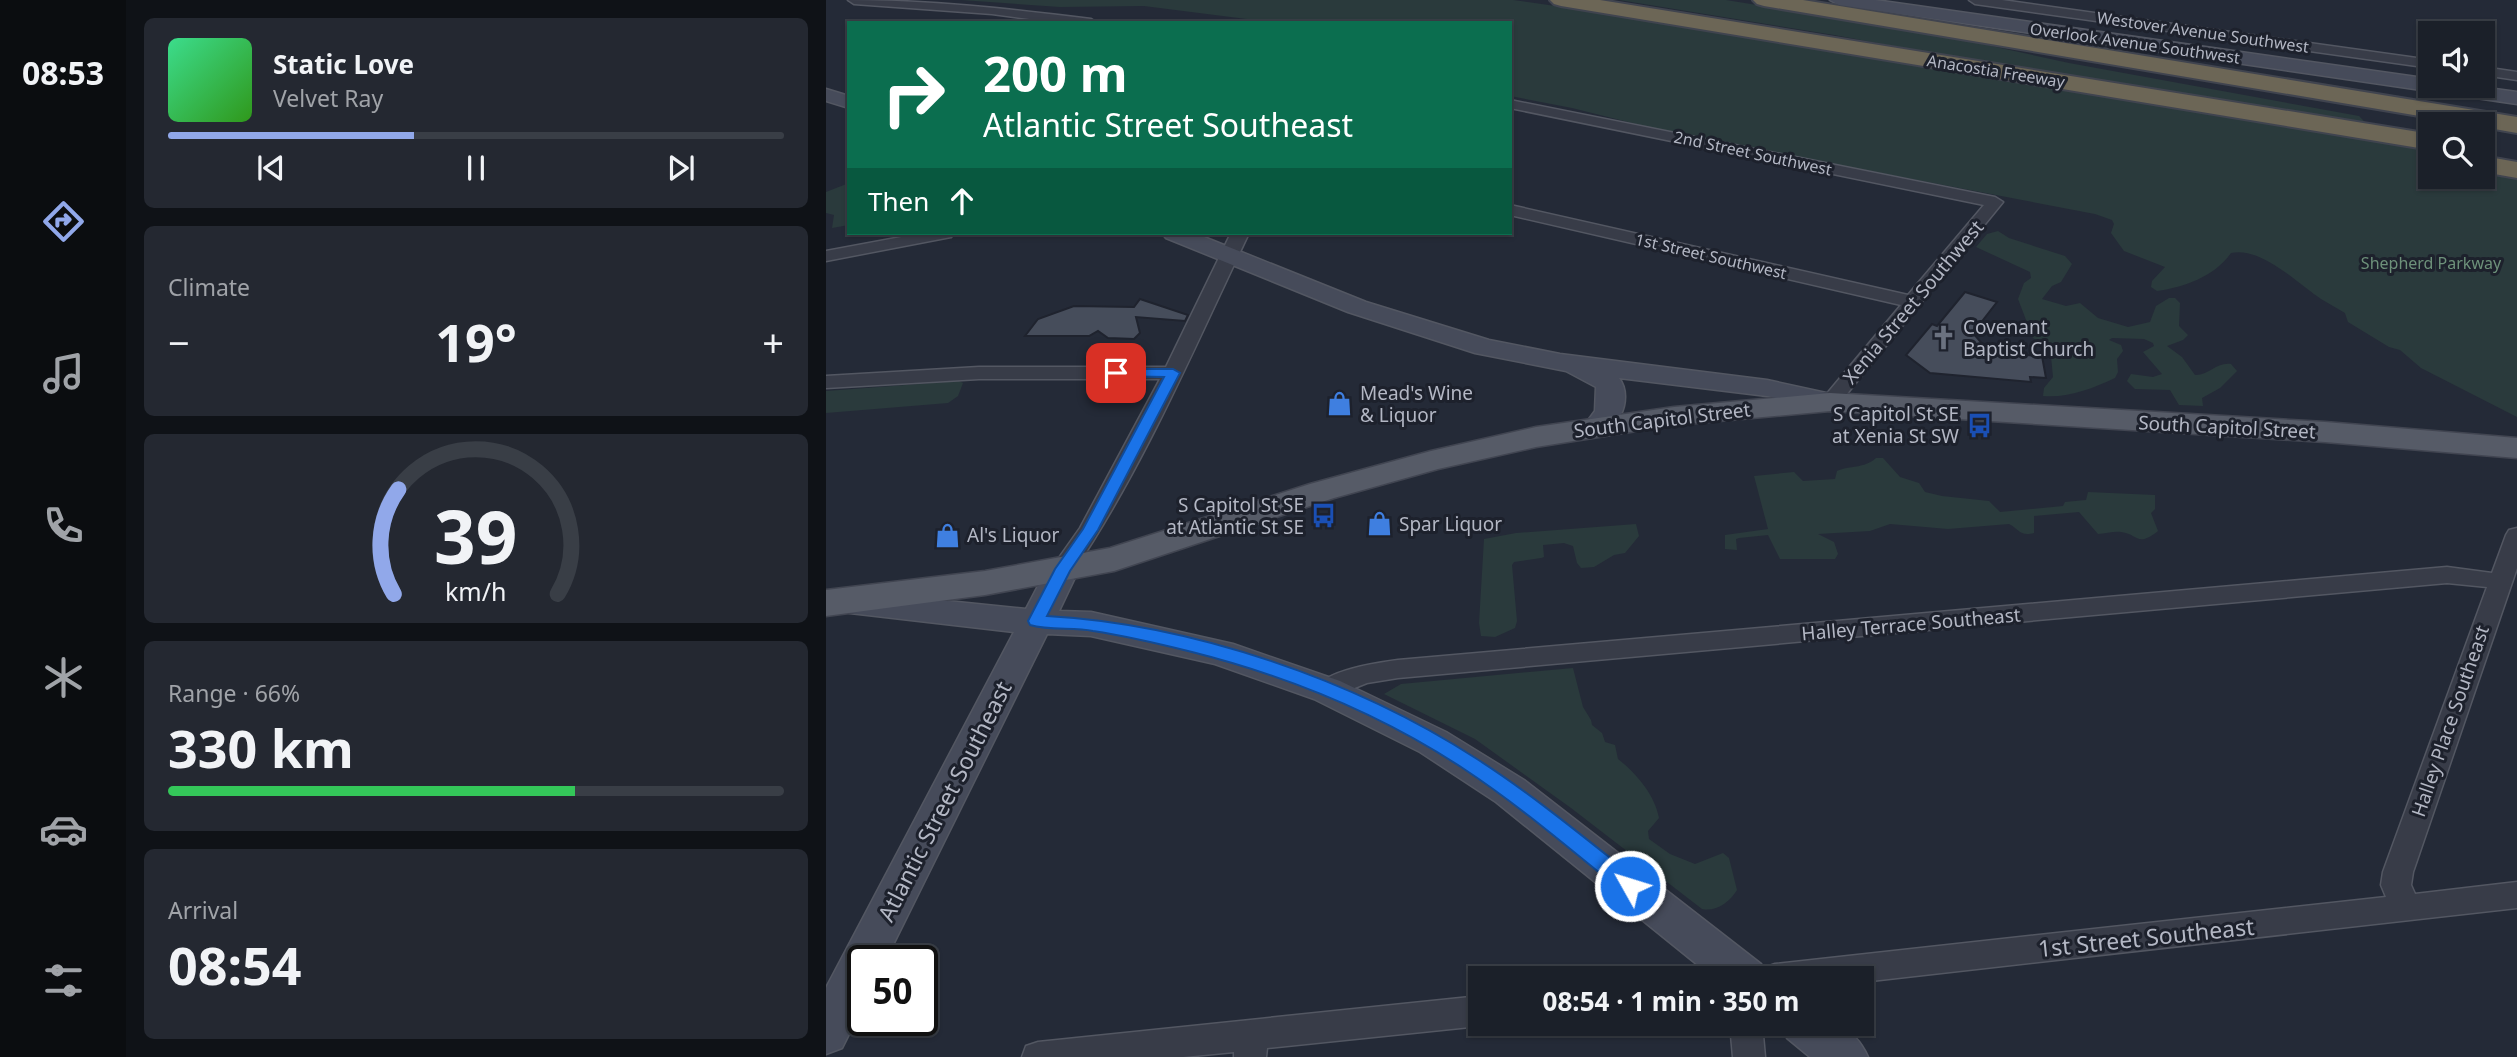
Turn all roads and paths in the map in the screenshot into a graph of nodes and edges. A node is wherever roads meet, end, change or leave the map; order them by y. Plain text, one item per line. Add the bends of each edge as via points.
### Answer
1 (854, 0) edge
2 (1561, 0) edge
3 (1764, 0) edge
4 (1839, 0) edge
5 (1975, 0) edge
6 (1076, 21) edge
7 (2083, 52) junction
8 (2418, 62) edge
9 (2495, 73) edge
10 (2517, 76) edge
11 (2040, 78) junction
12 (2418, 84) edge
13 (826, 94) edge
14 (2495, 95) edge
15 (2517, 98) edge
16 (847, 102) edge
17 (1512, 104) edge
18 (2517, 113) edge
19 (2517, 125) edge
20 (2418, 140) edge
21 (2418, 151) edge
22 (2495, 153) edge
23 (2517, 156) edge
24 (2495, 166) edge
25 (2517, 170) edge
26 (1995, 202) joint
27 (1512, 210) edge
28 (936, 235) edge
29 (1185, 235) edge
30 (1235, 244) edge
31 (826, 256) edge
32 (1913, 302) junction
33 (1560, 362) junction
34 (1173, 373) junction
35 (826, 382) edge
36 (1830, 402) junction
37 (1598, 425) junction
38 (2517, 448) edge
39 (2517, 535) edge
40 (1063, 569) junction
41 (2498, 582) junction
42 (835, 602) edge
43 (1036, 621) junction
44 (1327, 690) junction
45 (2517, 895) edge
46 (2406, 908) junction
47 (1731, 966) edge
48 (1874, 967) edge
49 (1468, 1013) edge
50 (826, 1033) edge
51 (1745, 1036) edge
52 (1818, 1036) edge
53 (1251, 1046) edge
54 (1038, 1057) edge
55 (1749, 1057) edge
56 (1845, 1057) edge

1 - 6 street
2 - 11 highway, Anacostia Freeway
3 - 7 highway, Anacostia Freeway
4 - 12 street, Overlook Avenue Southwest
5 - 8 street, Westover Avenue Southwest
7 - 18 highway
7 - 19 highway, Anacostia Freeway
9 - 10 street
11 - 20 highway, Anacostia Freeway
11 - 21 highway
13 - 16 street
14 - 15 street, Overlook Avenue Southwest
17 - 26 street, 2nd Street Southwest
22 - 23 highway
24 - 25 highway
26 - 32 street, Xenia Street Southwest
27 - 32 street, 1st Street Southwest
28 - 31 street
29 - 30 street
30 - 33 street via 1330,297 1484,347
30 - 34 street
32 - 36 street, Xenia Street Southwest
33 - 36 street via 1767,388
33 - 37 street via 1610,384 1609,412
34 - 35 street via 979,373
34 - 40 street via 1090,530
36 - 37 main road, South Capitol Street
36 - 38 main road, South Capitol Street
37 - 40 main road, South Capitol Street via 1395,470 1129,556
39 - 41 street, Halley Place Southeast
40 - 42 main road, South Capitol Street
40 - 43 street, Atlantic Street Southeast
41 - 44 street, Halley Terrace Southeast via 2447,575 1398,669 1362,675
41 - 46 street, Halley Place Southeast via 2398,872 2396,885
42 - 43 street
43 - 44 street via 1091,624 1180,643
43 - 50 street, Atlantic Street Southeast
44 - 47 street via 1410,729 1510,791
45 - 46 street, 1st Street Southeast
46 - 48 street, 1st Street Southeast
49 - 53 street
51 - 55 street
52 - 56 street
53 - 54 street

